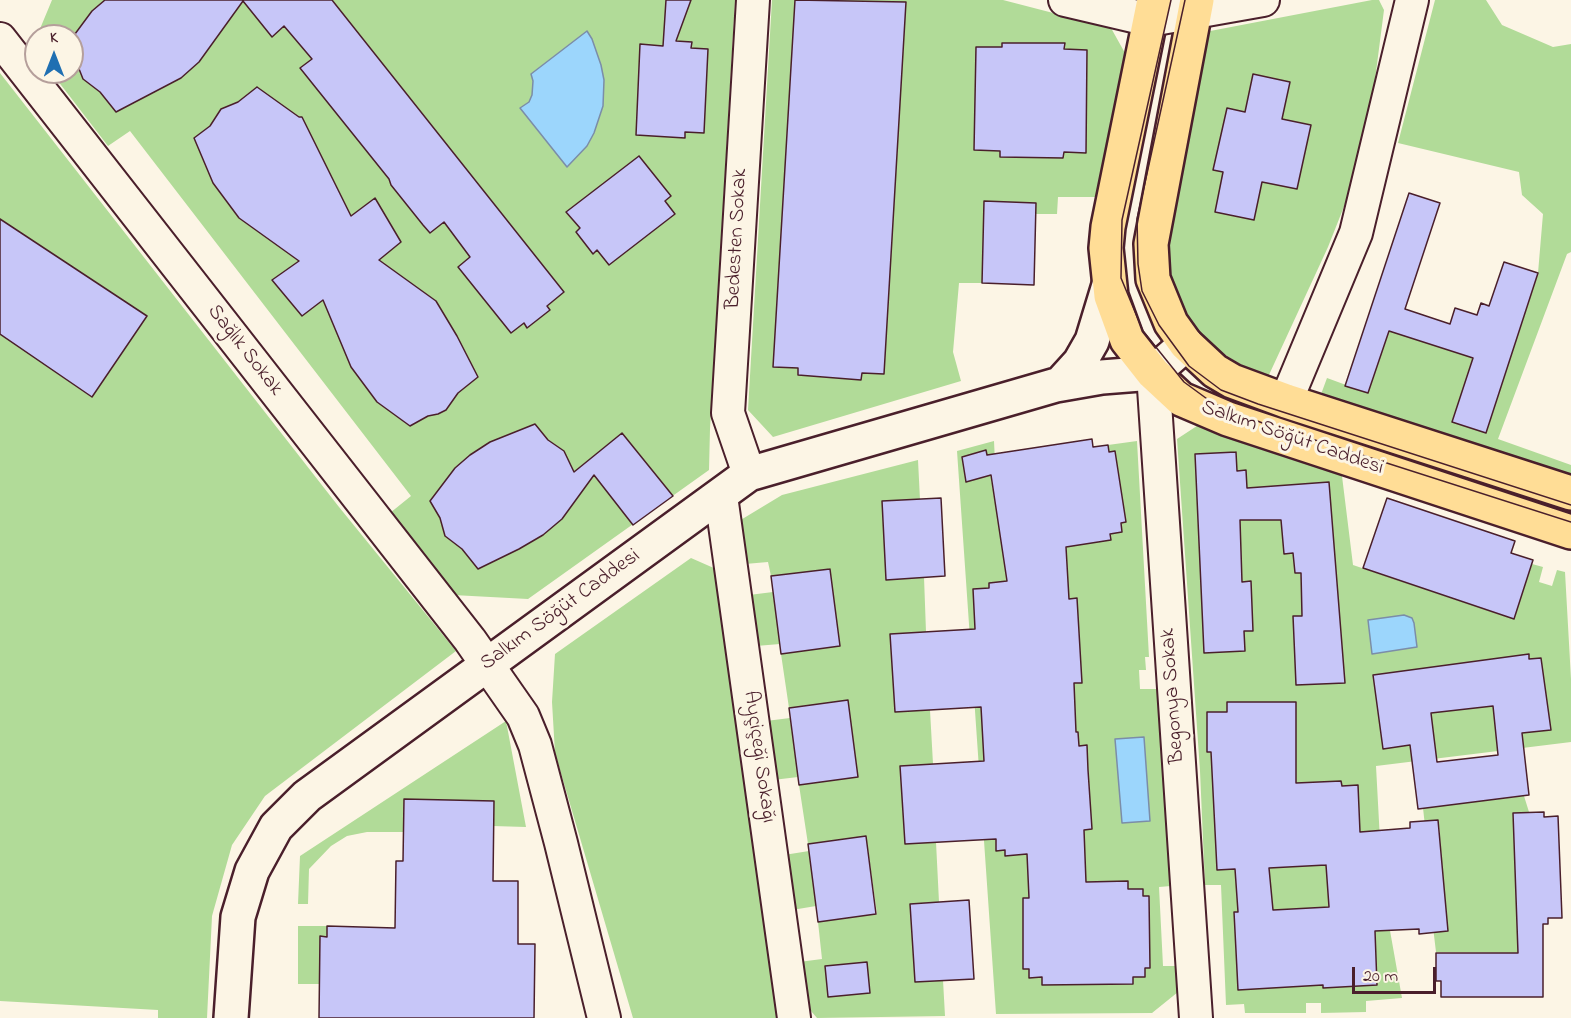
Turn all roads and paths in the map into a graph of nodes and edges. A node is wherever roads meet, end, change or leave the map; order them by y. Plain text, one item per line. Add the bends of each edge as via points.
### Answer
1 (753, 0) edge
2 (1065, 0) edge
3 (1263, 0) edge
4 (1412, 0) edge
5 (1196, 6) edge
6 (1152, 10) edge
7 (0, 39) edge
8 (1109, 285) junction
9 (1186, 344) junction
10 (1153, 373) junction
11 (1060, 384) junction
12 (1286, 401) junction
13 (749, 474) junction
14 (1571, 493) edge
15 (721, 496) junction
16 (1571, 532) edge
17 (488, 664) junction
18 (231, 1018) edge
19 (604, 1018) edge
20 (794, 1018) edge
21 (1196, 1018) edge

1 - 13 street, Bedesten Sokak via 728,412
2 - 6 street
3 - 5 street
4 - 12 street via 1356,233
5 - 6 street
5 - 9 main road, Salkım Söğüt Caddesi via 1151,244 1153,279 1171,323
6 - 8 main road, Salkım Söğüt Caddesi via 1108,227
7 - 17 street, Sağlık Sokak
8 - 10 main road, Salkım Söğüt Caddesi via 1127,340
8 - 11 street via 1092,341
9 - 10 street
9 - 12 main road, Salkım Söğüt Caddesi via 1232,381
10 - 11 street, Salkım Söğüt Caddesi
10 - 16 main road, Salkım Söğüt Caddesi via 1181,399 1228,420
10 - 21 street, Begonya Sokak
11 - 13 street, Salkım Söğüt Caddesi
12 - 14 main road, Salkım Söğüt Caddesi
13 - 15 street, Salkım Söğüt Caddesi
15 - 17 street, Salkım Söğüt Caddesi
15 - 20 street, Ayçiçeği Sokağı
17 - 18 street, Salkım Söğüt Caddesi via 307,796 276,827 252,871 238,917
17 - 19 street, Sağlık Sokak via 523,716 535,745

